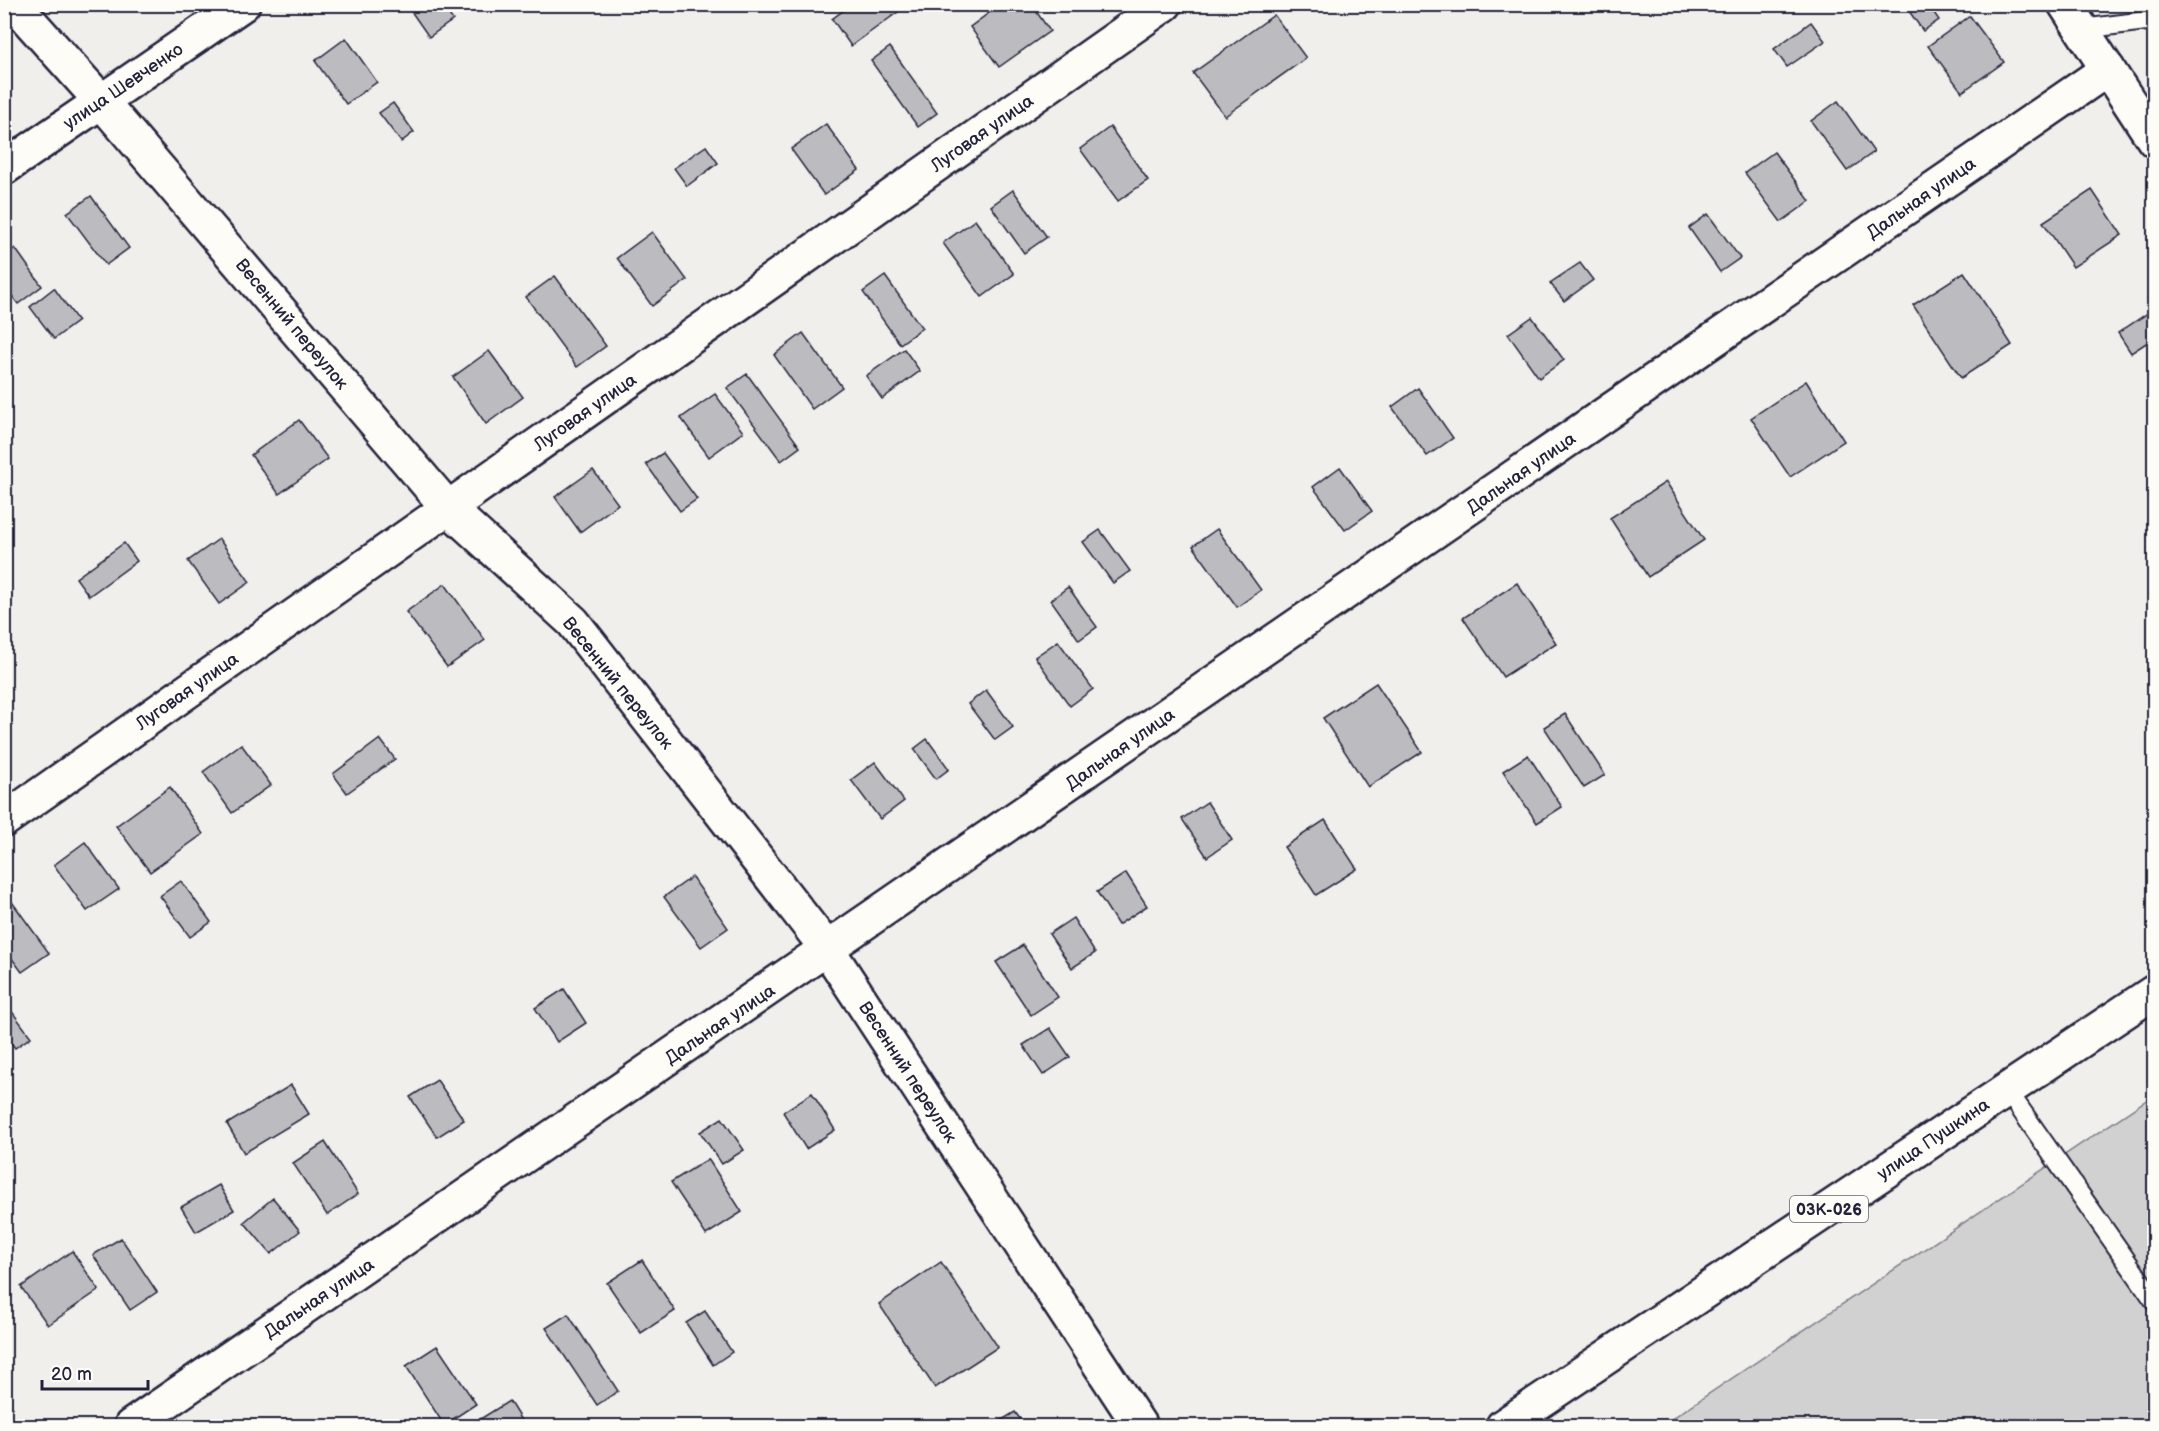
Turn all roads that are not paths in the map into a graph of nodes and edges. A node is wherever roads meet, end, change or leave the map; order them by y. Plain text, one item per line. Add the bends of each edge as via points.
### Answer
1 (14, 4) edge
2 (243, 4) edge
3 (1165, 4) edge
4 (2074, 17) edge
5 (2154, 20) edge
6 (2108, 69) junction
7 (101, 101) junction
8 (2154, 140) edge
9 (4, 168) edge
10 (448, 508) junction
11 (4, 820) edge
12 (828, 950) junction
13 (2154, 992) edge
14 (2007, 1090) junction
15 (2154, 1300) edge
16 (131, 1426) edge
17 (1140, 1426) edge
18 (1503, 1426) edge

1 - 7 street, Весенний переулок
2 - 7 street, улица Шевченко
3 - 10 street, Луговая улица
4 - 5 lane
4 - 6 street
6 - 8 street
6 - 12 street, Дальная улица
7 - 9 street, улица Шевченко
7 - 10 street, Весенний переулок
10 - 11 street, Луговая улица
10 - 12 street, Весенний переулок via 573,622
12 - 16 street, Дальная улица
12 - 17 street, Весенний переулок
13 - 14 street, улица Пушкина / 03К-026
14 - 15 lane
14 - 18 street, улица Пушкина / 03К-026

